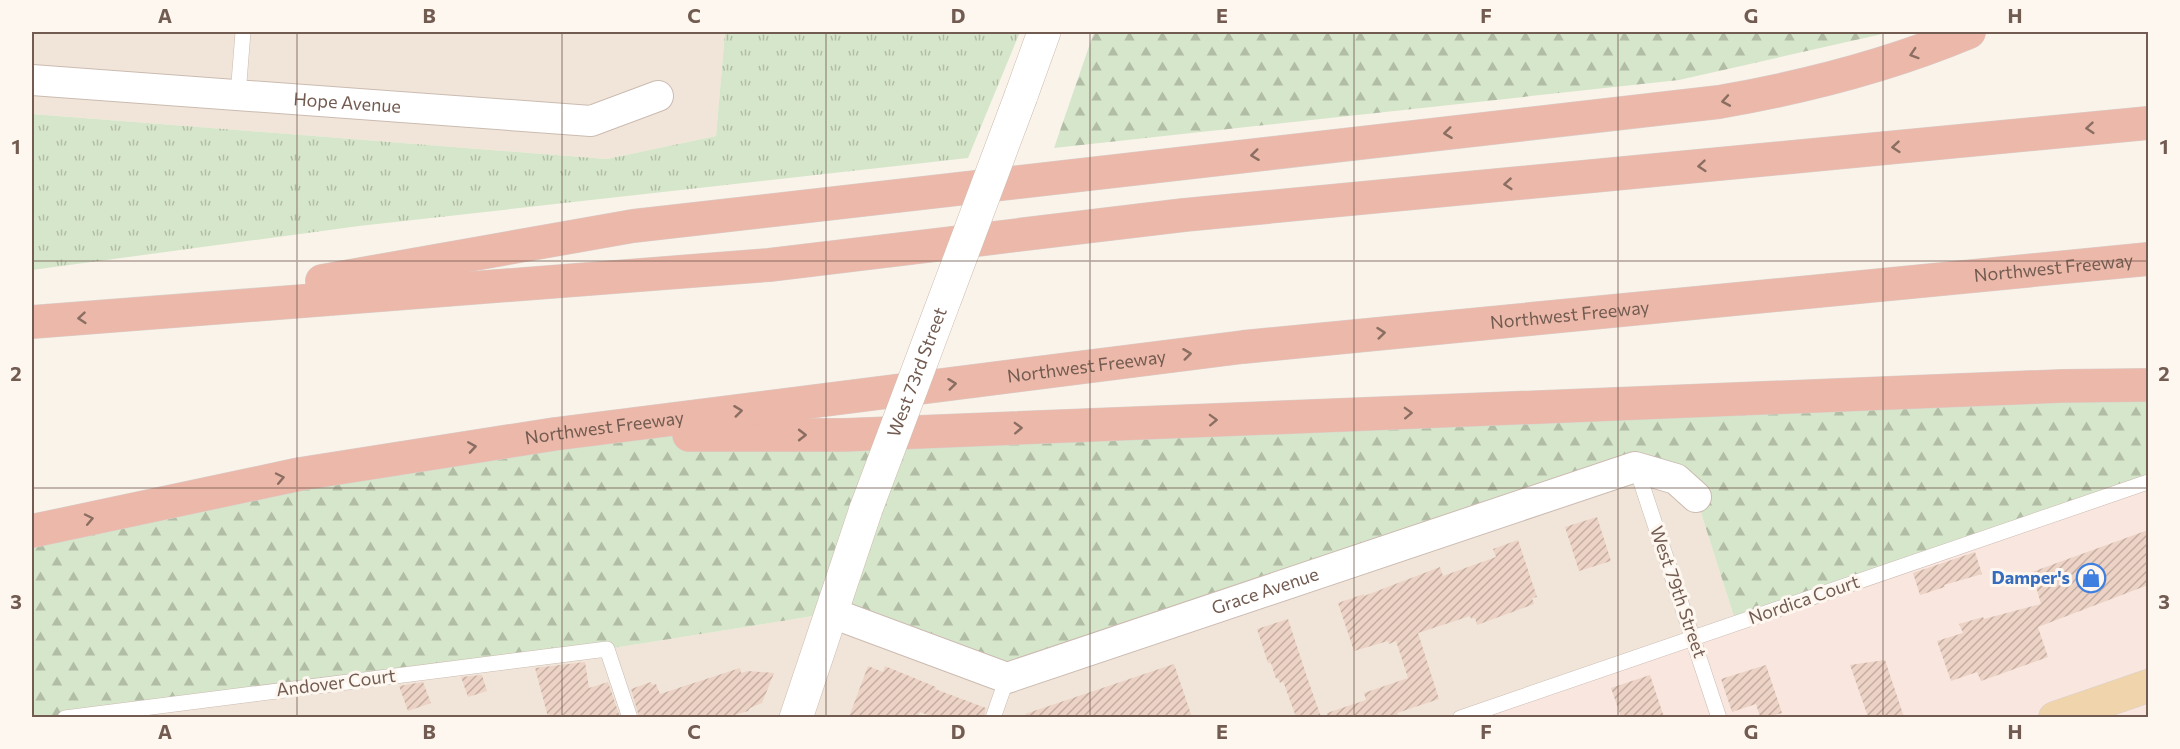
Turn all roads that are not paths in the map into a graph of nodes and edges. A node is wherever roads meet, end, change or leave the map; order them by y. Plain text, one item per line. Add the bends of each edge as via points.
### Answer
1 (243, 32) edge
2 (1044, 32) edge
3 (1969, 32) edge
4 (32, 80) edge
5 (238, 95) junction
6 (658, 96) dead end
7 (2148, 123) edge
8 (2148, 259) edge
9 (133, 314) junction
10 (32, 322) edge
11 (2148, 385) edge
12 (555, 434) junction
13 (1635, 466) junction
14 (2148, 482) edge
15 (1696, 497) dead end
16 (32, 531) edge
17 (832, 613) junction
18 (1693, 638) junction
19 (1007, 678) junction
20 (2148, 686) edge
21 (995, 715) edge
22 (65, 717) edge
23 (630, 717) edge
24 (796, 717) edge
25 (1460, 717) edge
26 (1719, 717) edge
27 (2055, 717) edge

1 - 5 lane
2 - 17 street, West 73rd Street, bridge via 866,509
3 -> 9 highway via 1845,76 1719,102 633,226
4 - 5 street, Hope Avenue
5 - 6 street, Hope Avenue via 591,121
7 -> 9 highway via 1184,215 769,265
12 -> 8 highway, Northwest Freeway via 1243,346
9 -> 10 highway
12 -> 11 highway via 844,435
16 -> 12 highway, Northwest Freeway via 300,474
13 - 15 street via 1676,479
13 - 18 lane, West 79th Street
13 - 19 street, Grace Avenue
14 - 18 lane, Nordica Court
17 - 19 street
17 - 24 street, West 73rd Street
18 - 25 lane, Nordica Court
18 - 26 lane, West 79th Street
19 - 21 lane
20 - 27 main road
22 - 23 lane, Andover Court via 607,649

